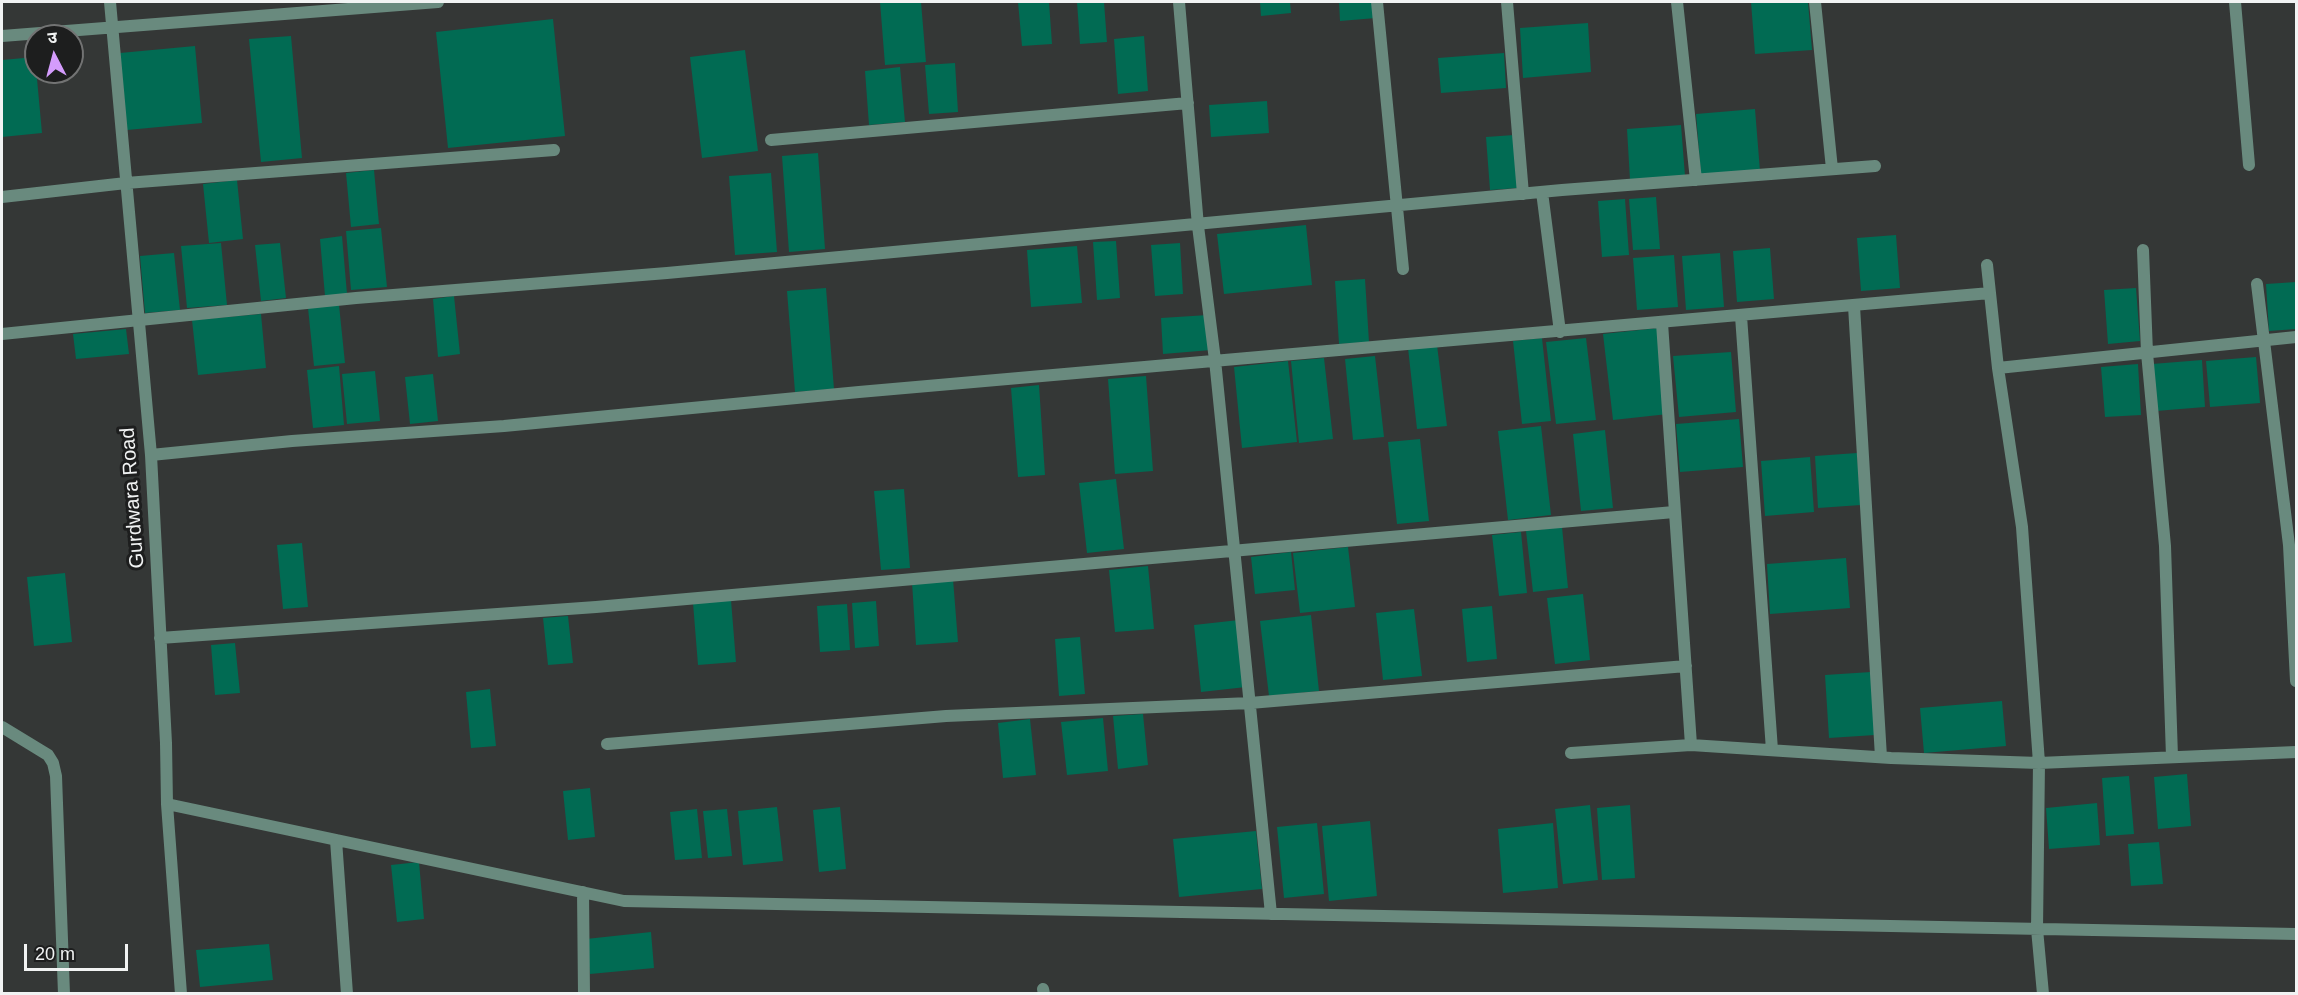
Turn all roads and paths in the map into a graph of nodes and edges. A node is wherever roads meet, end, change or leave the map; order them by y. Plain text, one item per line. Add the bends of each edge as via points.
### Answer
1 (110, 2) edge
2 (438, 2) edge
3 (1179, 2) edge
4 (1377, 2) edge
5 (1507, 2) edge
6 (1677, 2) edge
7 (1815, 2) edge
8 (2235, 2) edge
9 (112, 26) junction
10 (2, 36) edge
11 (1188, 103) junction
12 (771, 140) dead end
13 (554, 150) dead end
14 (2249, 165) dead end
15 (1875, 166) dead end
16 (1832, 169) junction
17 (1696, 180) junction
18 (126, 183) junction
19 (1542, 192) junction
20 (1523, 194) junction
21 (2, 197) edge
22 (1397, 206) junction
23 (1198, 226) junction
24 (2143, 250) dead end
25 (1987, 265) dead end
26 (1403, 270) dead end
27 (2257, 284) dead end
28 (1990, 293) junction
29 (1854, 306) junction
30 (1741, 316) junction
31 (139, 321) junction
32 (1662, 323) junction
33 (1560, 332) junction
34 (2, 334) edge
35 (2296, 338) edge
36 (2263, 341) junction
37 (2147, 353) junction
38 (1215, 360) junction
39 (1998, 368) junction
40 (151, 455) junction
41 (1674, 512) junction
42 (1234, 551) junction
43 (160, 638) junction
44 (1686, 666) junction
45 (2296, 681) edge
46 (1250, 703) junction
47 (2, 728) edge
48 (607, 744) dead end
49 (1691, 745) junction
50 (1772, 750) junction
51 (2296, 752) edge
52 (1571, 753) dead end
53 (1881, 757) junction
54 (2172, 757) junction
55 (2039, 763) junction
56 (167, 804) junction
57 (336, 840) junction
58 (583, 892) junction
59 (1271, 914) junction
60 (2037, 929) junction
61 (2296, 934) edge
62 (64, 993) edge
63 (181, 993) edge
64 (347, 993) edge
65 (584, 993) edge
66 (2043, 993) edge

1 - 9 street, Gurdwara Road
2 - 9 street
3 - 11 street
4 - 22 street
5 - 20 street
6 - 17 street
7 - 16 street
8 - 14 street
9 - 10 street
9 - 18 street, Gurdwara Road
11 - 12 street
11 - 23 street
13 - 18 street
15 - 16 street
16 - 17 street
17 - 19 street
18 - 21 street
18 - 31 street, Gurdwara Road
19 - 20 street
19 - 33 street
20 - 22 street
22 - 23 street
22 - 26 street
23 - 31 street via 356,298
23 - 38 street
24 - 37 street
25 - 28 street
27 - 36 street
28 - 29 street
28 - 39 street
29 - 30 street
29 - 53 street
30 - 32 street
30 - 50 street
31 - 34 street
31 - 40 street, Gurdwara Road
32 - 33 street
32 - 41 street
33 - 38 street
35 - 36 street
36 - 37 street
36 - 45 street via 2289,545
37 - 39 street
37 - 54 street via 2165,546
38 - 40 street
38 - 42 street
39 - 55 street via 2022,527
40 - 43 street, Gurdwara Road
41 - 42 street
41 - 44 street
42 - 43 street via 596,607
42 - 46 street
43 - 56 street, Gurdwara Road
44 - 46 street
44 - 49 street
46 - 48 street via 946,716
46 - 59 street
47 - 62 street via 48,755 54,763
49 - 50 street
49 - 52 street
50 - 53 street
51 - 54 street
53 - 55 street
54 - 55 street
55 - 60 street
56 - 57 street
56 - 63 street, Gurdwara Road
57 - 58 street
57 - 64 street
58 - 59 street via 624,901
58 - 65 street
59 - 60 street
60 - 61 street
60 - 66 street

